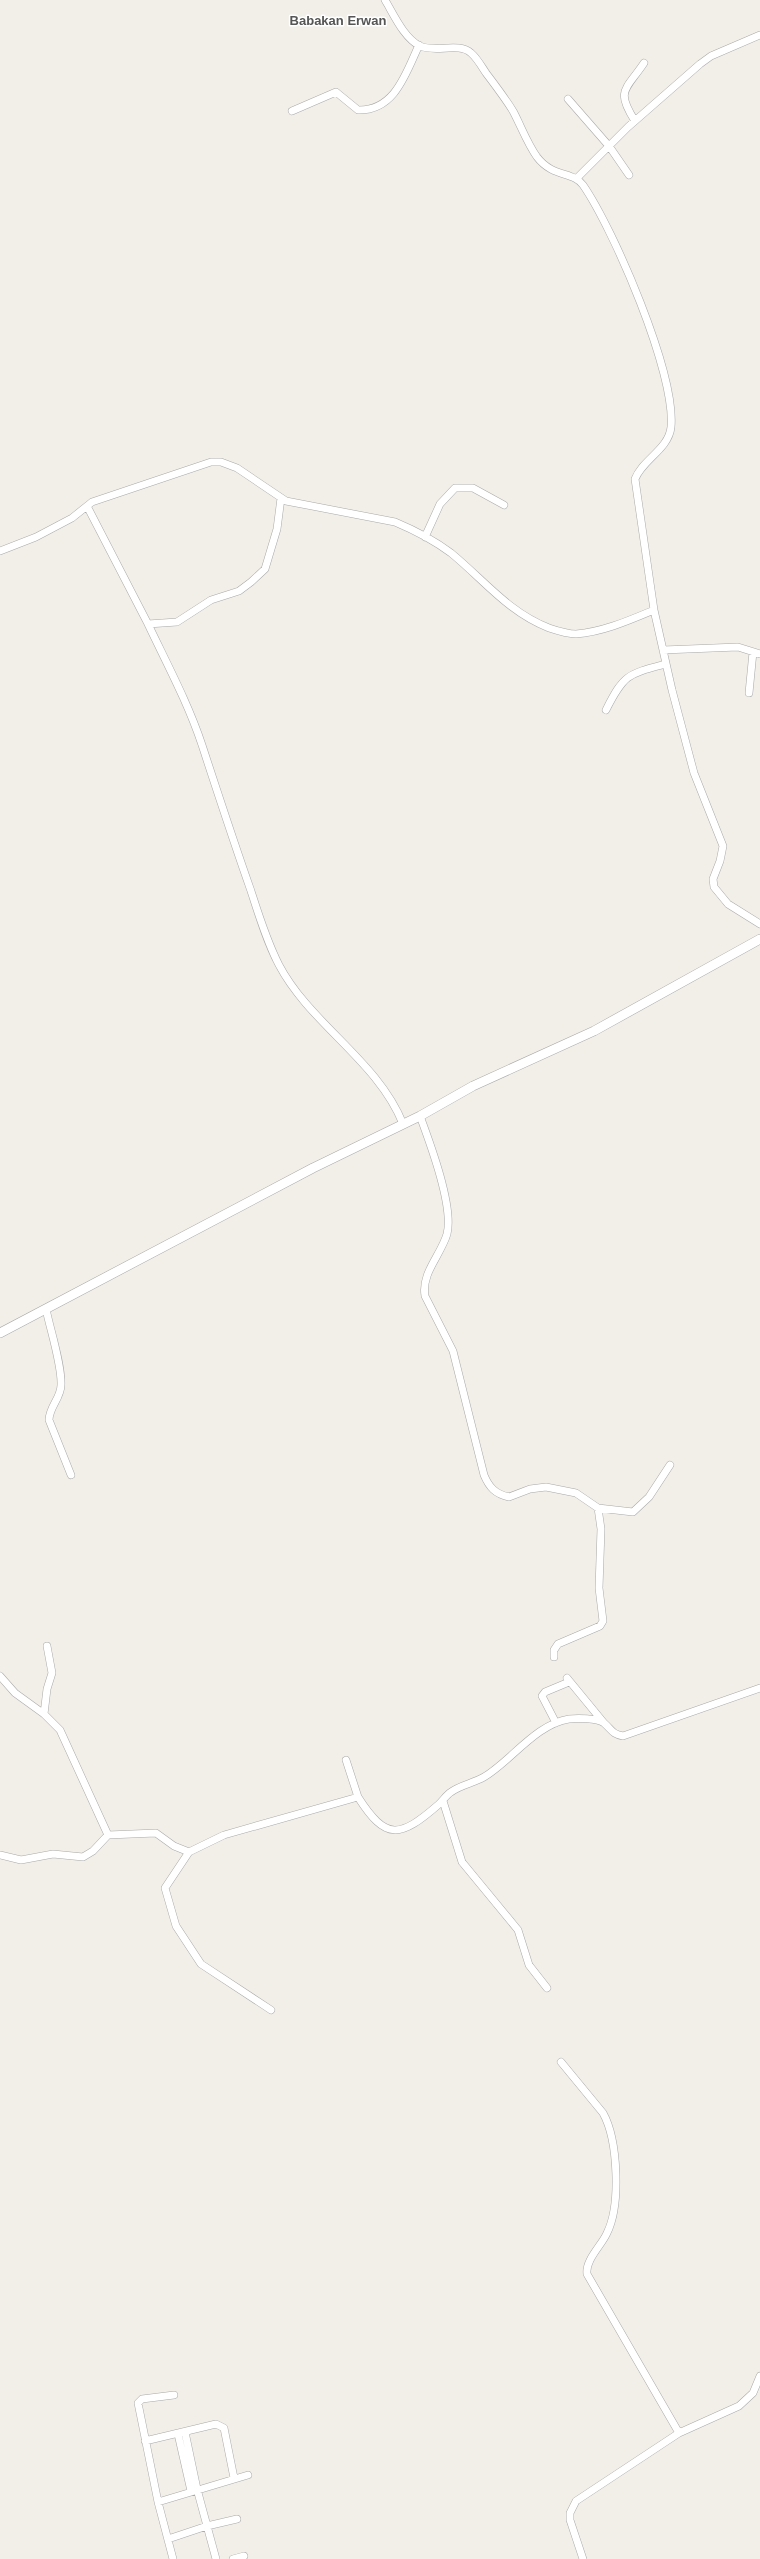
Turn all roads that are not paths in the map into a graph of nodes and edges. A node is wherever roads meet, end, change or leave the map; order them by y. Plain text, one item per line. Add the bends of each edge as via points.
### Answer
1 (385, 0) edge
2 (760, 34) edge
3 (419, 45) junction
4 (644, 63) dead end
5 (568, 99) dead end
6 (292, 111) dead end
7 (635, 121) junction
8 (609, 146) junction
9 (628, 175) dead end
10 (577, 178) junction
11 (281, 498) junction
12 (504, 505) dead end
13 (87, 506) junction
14 (425, 537) junction
15 (0, 551) edge
16 (654, 610) junction
17 (148, 624) junction
18 (663, 650) junction
19 (757, 653) edge
20 (666, 664) junction
21 (749, 693) dead end
22 (606, 710) dead end
23 (760, 924) edge
24 (760, 939) edge
25 (420, 1116) junction
26 (403, 1124) junction
27 (46, 1309) junction
28 (0, 1333) edge
29 (670, 1465) dead end
30 (71, 1475) dead end
31 (598, 1508) junction
32 (47, 1646) dead end
33 (554, 1657) dead end
34 (0, 1676) edge
35 (760, 1688) edge
36 (44, 1714) junction
37 (556, 1723) junction
38 (604, 1723) junction
39 (346, 1760) dead end
40 (358, 1797) junction
41 (443, 1801) junction
42 (108, 1835) junction
43 (189, 1852) junction
44 (0, 1855) edge
45 (547, 1988) dead end
46 (271, 2010) dead end
47 (561, 2062) dead end
48 (760, 2376) edge
49 (174, 2395) dead end
50 (181, 2433) junction
51 (679, 2433) junction
52 (145, 2441) junction
53 (248, 2475) dead end
54 (234, 2478) junction
55 (194, 2490) junction
56 (158, 2502) junction
57 (238, 2519) dead end
58 (207, 2526) junction
59 (168, 2539) junction
60 (244, 2556) dead end
61 (173, 2559) edge
62 (216, 2559) edge
63 (233, 2559) edge
64 (584, 2559) edge

1 - 3 street via 400,26
2 - 7 street via 711,56
3 - 6 street via 396,92 383,104 375,108 358,110 336,92
3 - 10 street via 437,50 460,49 471,53 512,110 536,156 553,172
4 - 7 street via 623,94 624,105
5 - 8 street
7 - 8 street
8 - 9 street
8 - 10 street
10 - 16 street via 600,215 627,270 648,323 664,375 670,408 671,428 667,439 638,470 635,479
11 - 13 street via 237,468 221,462 211,462 92,502
11 - 14 street via 338,512 396,522
11 - 17 street via 265,569 239,591 211,600 177,622
12 - 14 street via 473,488 455,488 440,504
13 - 15 street via 72,518 36,537
13 - 17 street
14 - 16 street via 450,553 490,590 524,616 558,631 576,634 617,625
16 - 18 street
17 - 26 street via 177,682 202,746 232,838 279,964 290,984 396,1107
18 - 19 street via 738,647
18 - 20 street
19 - 21 street
20 - 22 street via 631,674
20 - 23 street via 694,773 723,846 713,879 714,887 728,904
24 - 25 street via 594,1031 473,1086
25 - 26 street
25 - 31 street via 440,1175 449,1226 445,1241 428,1273 425,1296 453,1351 486,1481 502,1496 518,1495 530,1489 546,1487 576,1493
26 - 27 street
27 - 28 street
27 - 30 street via 61,1379 60,1393 50,1411 49,1420
29 - 31 street via 649,1497 633,1512
31 - 33 street via 601,1529 599,1588 603,1621 600,1626 558,1644 554,1650
32 - 36 street via 52,1673 46,1689
34 - 36 street via 14,1693
35 - 38 street via 623,1736 613,1734
36 - 42 street via 60,1730
37 - 38 street via 569,1719
37 - 38 street via 542,1696 568,1680
37 - 41 street via 526,1742 485,1776 452,1791
39 - 40 street
40 - 41 street via 380,1825 396,1830 414,1824
40 - 43 street via 224,1836
41 - 45 street via 462,1862 515,1926 532,1970
42 - 43 street via 156,1833 174,1846
42 - 44 street via 93,1851 83,1857 53,1854 21,1860
43 - 46 street via 165,1888 179,1931 201,1964
47 - 51 street via 603,2113 614,2152 614,2206 608,2232 588,2265 587,2274
48 - 51 street via 752,2393 739,2406
49 - 52 street via 139,2400
50 - 52 street
50 - 54 street via 216,2424 223,2426
50 - 55 street
51 - 64 street via 591,2489 573,2505 570,2520
52 - 56 street
53 - 54 street
54 - 55 street
55 - 56 street
55 - 58 street
56 - 59 street
57 - 58 street
58 - 59 street
58 - 62 street
59 - 61 street
60 - 63 street

